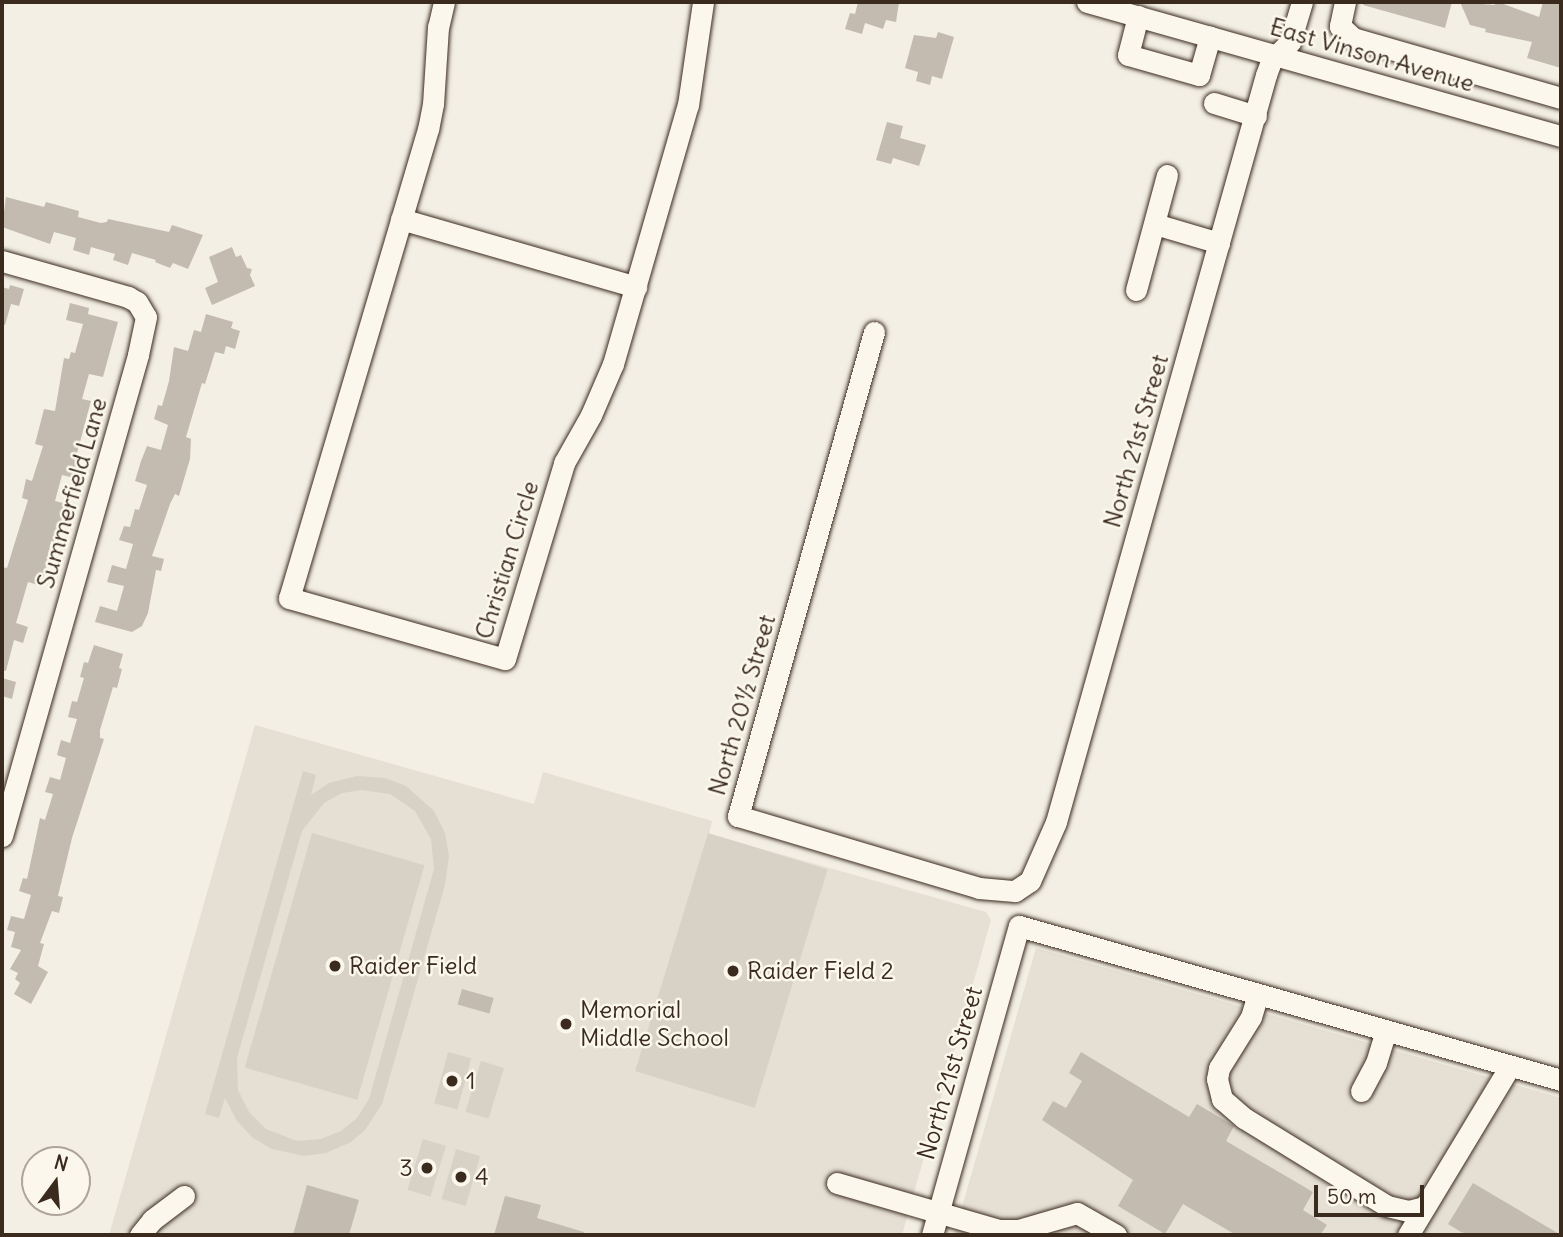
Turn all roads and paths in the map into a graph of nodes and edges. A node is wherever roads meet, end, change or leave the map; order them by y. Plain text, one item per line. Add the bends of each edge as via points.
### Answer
1 (444, 2) edge
2 (704, 2) edge
3 (1087, 2) edge
4 (1302, 2) edge
5 (1345, 2) edge
6 (1138, 16) junction
7 (1210, 37) junction
8 (1276, 55) junction
9 (1479, 75) junction
10 (1561, 98) edge
11 (1214, 103) dead end
12 (1470, 110) junction
13 (1256, 116) junction
14 (1561, 136) edge
15 (1167, 175) dead end
16 (401, 219) junction
17 (1155, 224) junction
18 (1219, 243) junction
19 (2, 261) edge
20 (636, 286) junction
21 (1136, 290) dead end
22 (874, 332) dead end
23 (2, 836) edge
24 (1015, 891) joint
25 (1258, 994) junction
26 (1386, 1031) junction
27 (1510, 1066) junction
28 (1561, 1080) edge
29 (1361, 1091) dead end
30 (837, 1183) dead end
31 (184, 1196) dead end
32 (1424, 1207) junction
33 (938, 1213) junction
34 (140, 1235) edge
35 (932, 1235) edge
36 (1116, 1235) edge
37 (1408, 1235) edge

1 - 16 street via 435,49 433,104
2 - 20 street, Christian Circle via 688,105
3 - 6 street, East Vinson Avenue
4 - 8 street, North 21st Street via 1290,42
5 - 9 street via 1340,26 1353,38
6 - 7 street, East Vinson Avenue
6 - 7 street via 1128,55 1199,75
7 - 8 street, East Vinson Avenue
8 - 12 street, East Vinson Avenue
8 - 13 street, North 21st Street
9 - 10 street
9 - 12 street
11 - 13 street
12 - 14 street, East Vinson Avenue
13 - 18 street, North 21st Street
15 - 17 street
16 - 20 street
16 - 20 street, Christian Circle via 289,598 505,659 564,463 613,364
17 - 18 street
17 - 21 street
18 - 24 street, North 21st Street via 1056,822 1030,881
19 - 23 street, Summerfield Lane via 128,297 146,317
22 - 24 street, North 20½ Street via 738,816 979,888
25 - 26 street
25 - 32 street via 1251,1017 1219,1068 1222,1099 1244,1118 1387,1206 1409,1211
25 - 33 street, North 21st Street via 1019,926
26 - 27 street
26 - 29 street via 1377,1063
27 - 28 street
27 - 32 street
30 - 33 street
31 - 34 street
32 - 37 street
33 - 35 street, North 21st Street
33 - 36 street via 1009,1231 1077,1213

